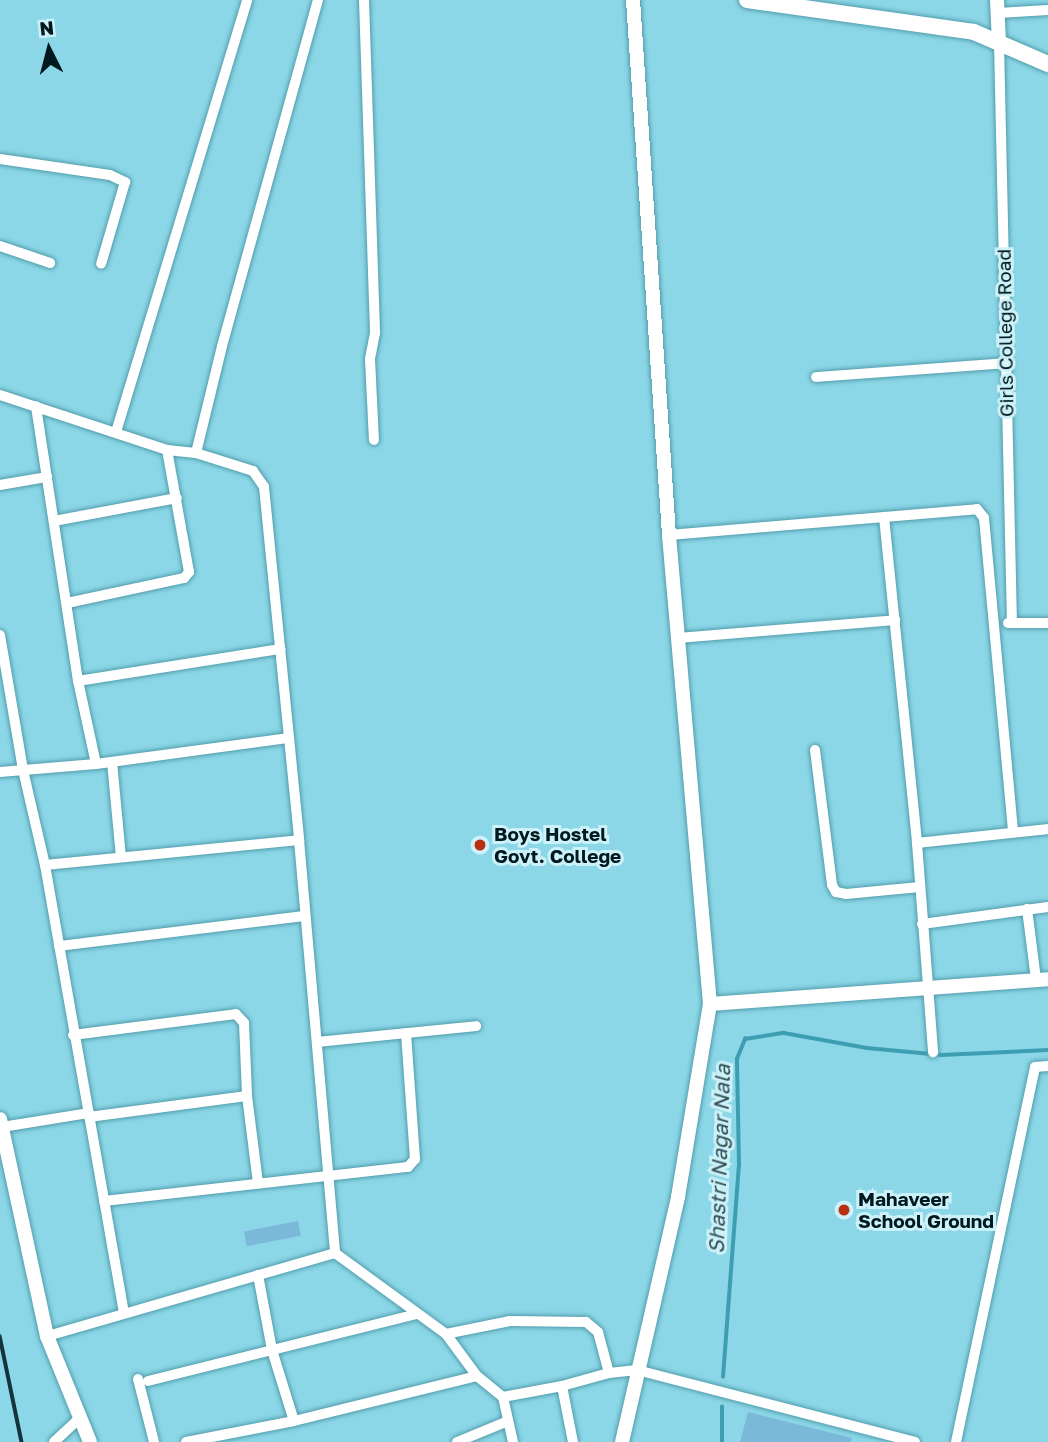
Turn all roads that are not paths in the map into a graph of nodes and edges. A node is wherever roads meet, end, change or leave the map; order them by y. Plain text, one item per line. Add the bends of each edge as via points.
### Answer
1 (247, 0) edge
2 (318, 0) edge
3 (364, 0) edge
4 (633, 0) edge
5 (747, 0) edge
6 (997, 6) edge
7 (1048, 10) edge
8 (999, 43) junction
9 (1048, 64) edge
10 (0, 159) edge
11 (0, 246) edge
12 (50, 263) dead end
13 (101, 264) dead end
14 (1006, 363) junction
15 (816, 377) dead end
16 (0, 395) edge
17 (36, 406) junction
18 (116, 432) junction
19 (374, 440) dead end
20 (167, 450) junction
21 (196, 453) junction
22 (47, 477) junction
23 (0, 485) edge
24 (177, 498) junction
25 (884, 517) junction
26 (54, 521) junction
27 (669, 535) junction
28 (67, 603) junction
29 (895, 620) junction
30 (995, 622) junction
31 (1012, 623) junction
32 (1048, 623) edge
33 (0, 635) edge
34 (678, 638) junction
35 (280, 649) junction
36 (78, 681) junction
37 (289, 738) junction
38 (815, 750) dead end
39 (112, 762) junction
40 (96, 764) junction
41 (23, 770) junction
42 (0, 772) edge
43 (1048, 829) edge
44 (1013, 832) junction
45 (299, 840) junction
46 (917, 843) junction
47 (121, 857) junction
48 (45, 865) junction
49 (920, 887) junction
50 (1048, 906) edge
51 (1027, 909) junction
52 (305, 916) junction
53 (922, 924) junction
54 (59, 946) junction
55 (1042, 979) edge
56 (926, 990) junction
57 (710, 1004) junction
58 (477, 1026) dead end
59 (406, 1033) junction
60 (74, 1035) junction
61 (317, 1042) junction
62 (933, 1052) dead end
63 (1048, 1066) edge
64 (247, 1096) junction
65 (89, 1115) junction
66 (1, 1123) edge
67 (330, 1175) junction
68 (258, 1183) junction
69 (104, 1201) junction
70 (335, 1253) junction
71 (258, 1275) junction
72 (124, 1313) junction
73 (417, 1314) junction
74 (446, 1334) junction
75 (47, 1336) junction
76 (272, 1350) junction
77 (637, 1370) junction
78 (609, 1373) junction
79 (477, 1376) junction
80 (562, 1386) junction
81 (503, 1397) junction
82 (80, 1418) junction
83 (508, 1421) junction
84 (294, 1422) junction
85 (224, 1439) edge
86 (54, 1442) edge
87 (90, 1442) edge
88 (154, 1442) edge
89 (186, 1442) edge
90 (457, 1442) edge
91 (513, 1442) edge
92 (573, 1442) edge
93 (622, 1442) edge
94 (915, 1442) edge
95 (956, 1442) edge

1 - 18 street
2 - 21 street
3 - 19 street
4 - 27 street
5 - 8 main road via 974,32
6 - 7 street
6 - 8 street
8 - 9 main road
8 - 14 street, Girls College Road
10 - 13 street via 110,175 125,182
11 - 12 street
14 - 15 street
14 - 31 street, Girls College Road
16 - 17 street
17 - 18 street
17 - 22 street
18 - 20 street
20 - 21 street
20 - 24 street
21 - 35 street via 253,471 264,487
22 - 23 street
22 - 26 street
24 - 26 street
24 - 28 street via 189,564 184,578
25 - 27 street
25 - 29 street
25 - 30 street via 977,509 984,518
26 - 28 street
27 - 34 street
28 - 36 street
29 - 34 street
29 - 46 street
30 - 31 street
30 - 44 street
31 - 32 street
33 - 41 street
34 - 57 street
35 - 36 street
35 - 37 street
36 - 40 street
37 - 39 street
37 - 45 street
38 - 49 street via 836,892
39 - 40 street
39 - 47 street
40 - 41 street
41 - 42 street
41 - 48 street
43 - 44 street
44 - 46 street
45 - 47 street
45 - 52 street
46 - 49 street
47 - 48 street
48 - 54 street
49 - 53 street
50 - 51 street
51 - 53 street
51 - 55 street
52 - 54 street
52 - 61 street
53 - 56 street
54 - 60 street
55 - 56 street
56 - 57 street
56 - 62 street
57 - 77 street via 678,1197
58 - 59 street
59 - 61 street
59 - 67 street via 415,1159 408,1167
60 - 64 street via 236,1014 244,1023
60 - 65 street
61 - 67 street
63 - 95 street via 1035,1067
64 - 65 street
64 - 68 street
65 - 66 street
65 - 69 street
66 - 75 street
67 - 68 street
67 - 70 street
68 - 69 street
69 - 72 street
70 - 71 street
70 - 73 street
71 - 72 street
71 - 76 street
72 - 75 street
73 - 74 street
73 - 76 street
74 - 78 street via 510,1321 586,1322 598,1332
74 - 79 street
75 - 82 street
76 - 84 street
76 - 88 street via 143,1380
77 - 78 street
77 - 93 street
77 - 94 street
78 - 80 street
79 - 81 street
79 - 84 street
80 - 81 street
80 - 92 street
81 - 83 street
82 - 86 street
82 - 87 street
83 - 90 street
83 - 91 street
84 - 85 street
85 - 89 street

